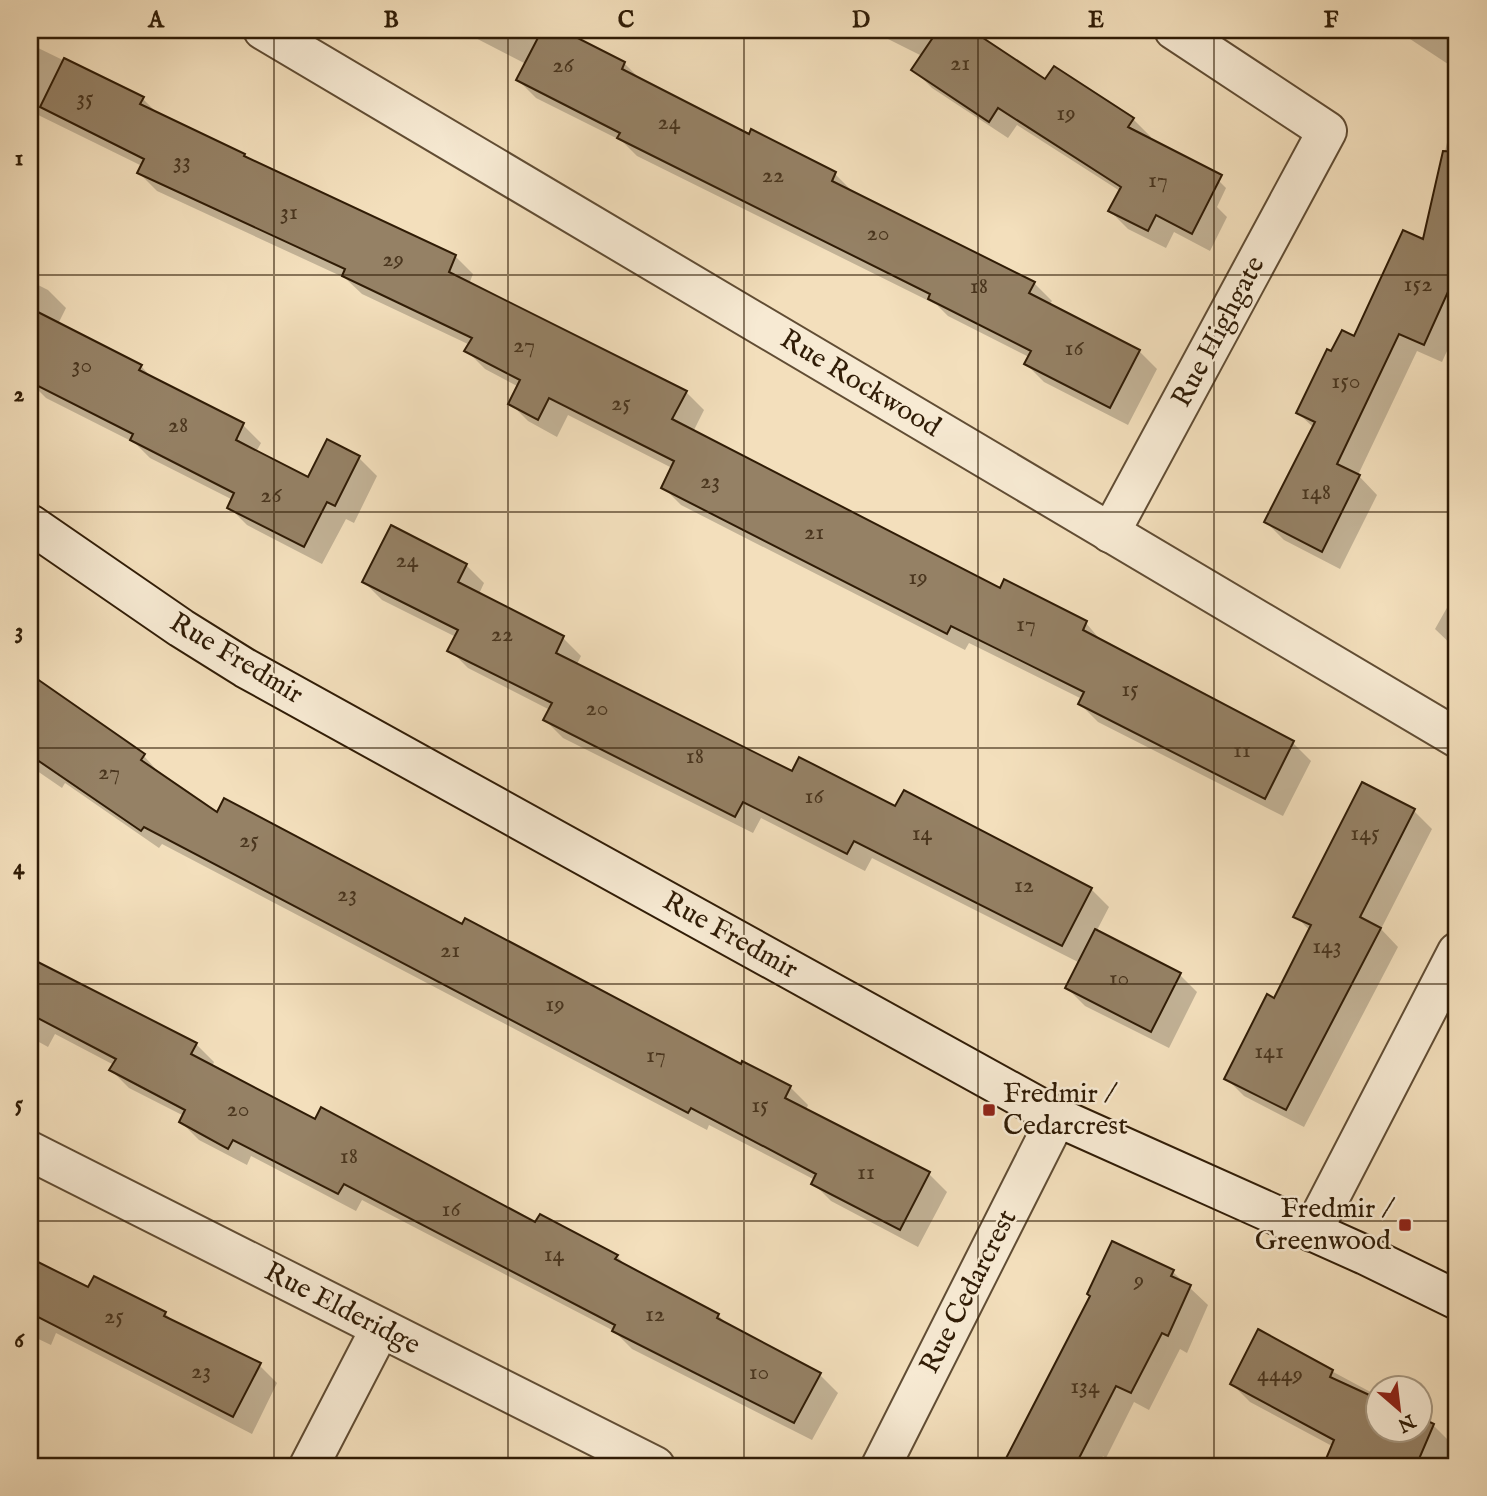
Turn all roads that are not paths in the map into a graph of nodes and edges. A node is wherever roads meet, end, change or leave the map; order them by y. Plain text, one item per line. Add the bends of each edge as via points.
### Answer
1 (263, 30) edge
2 (1174, 30) edge
3 (30, 524) edge
4 (1110, 533) junction
5 (1457, 738) edge
6 (1457, 953) edge
7 (1057, 1117) junction
8 (30, 1151) edge
9 (1312, 1232) junction
10 (1457, 1300) edge
11 (380, 1329) junction
12 (309, 1466) edge
13 (655, 1466) edge
14 (881, 1466) edge

1 - 4 street, Rue Rockwood
2 - 4 street, Rue Highgate via 1327,131
3 - 7 street, Rue Fredmir via 245,668
4 - 5 street, Rue Rockwood
6 - 9 street
7 - 9 street, Rue Fredmir
7 - 14 street, Rue Cedarcrest
8 - 11 street, Rue Elderidge
9 - 10 street, Rue Fredmir
11 - 12 street
11 - 13 street, Rue Elderidge

